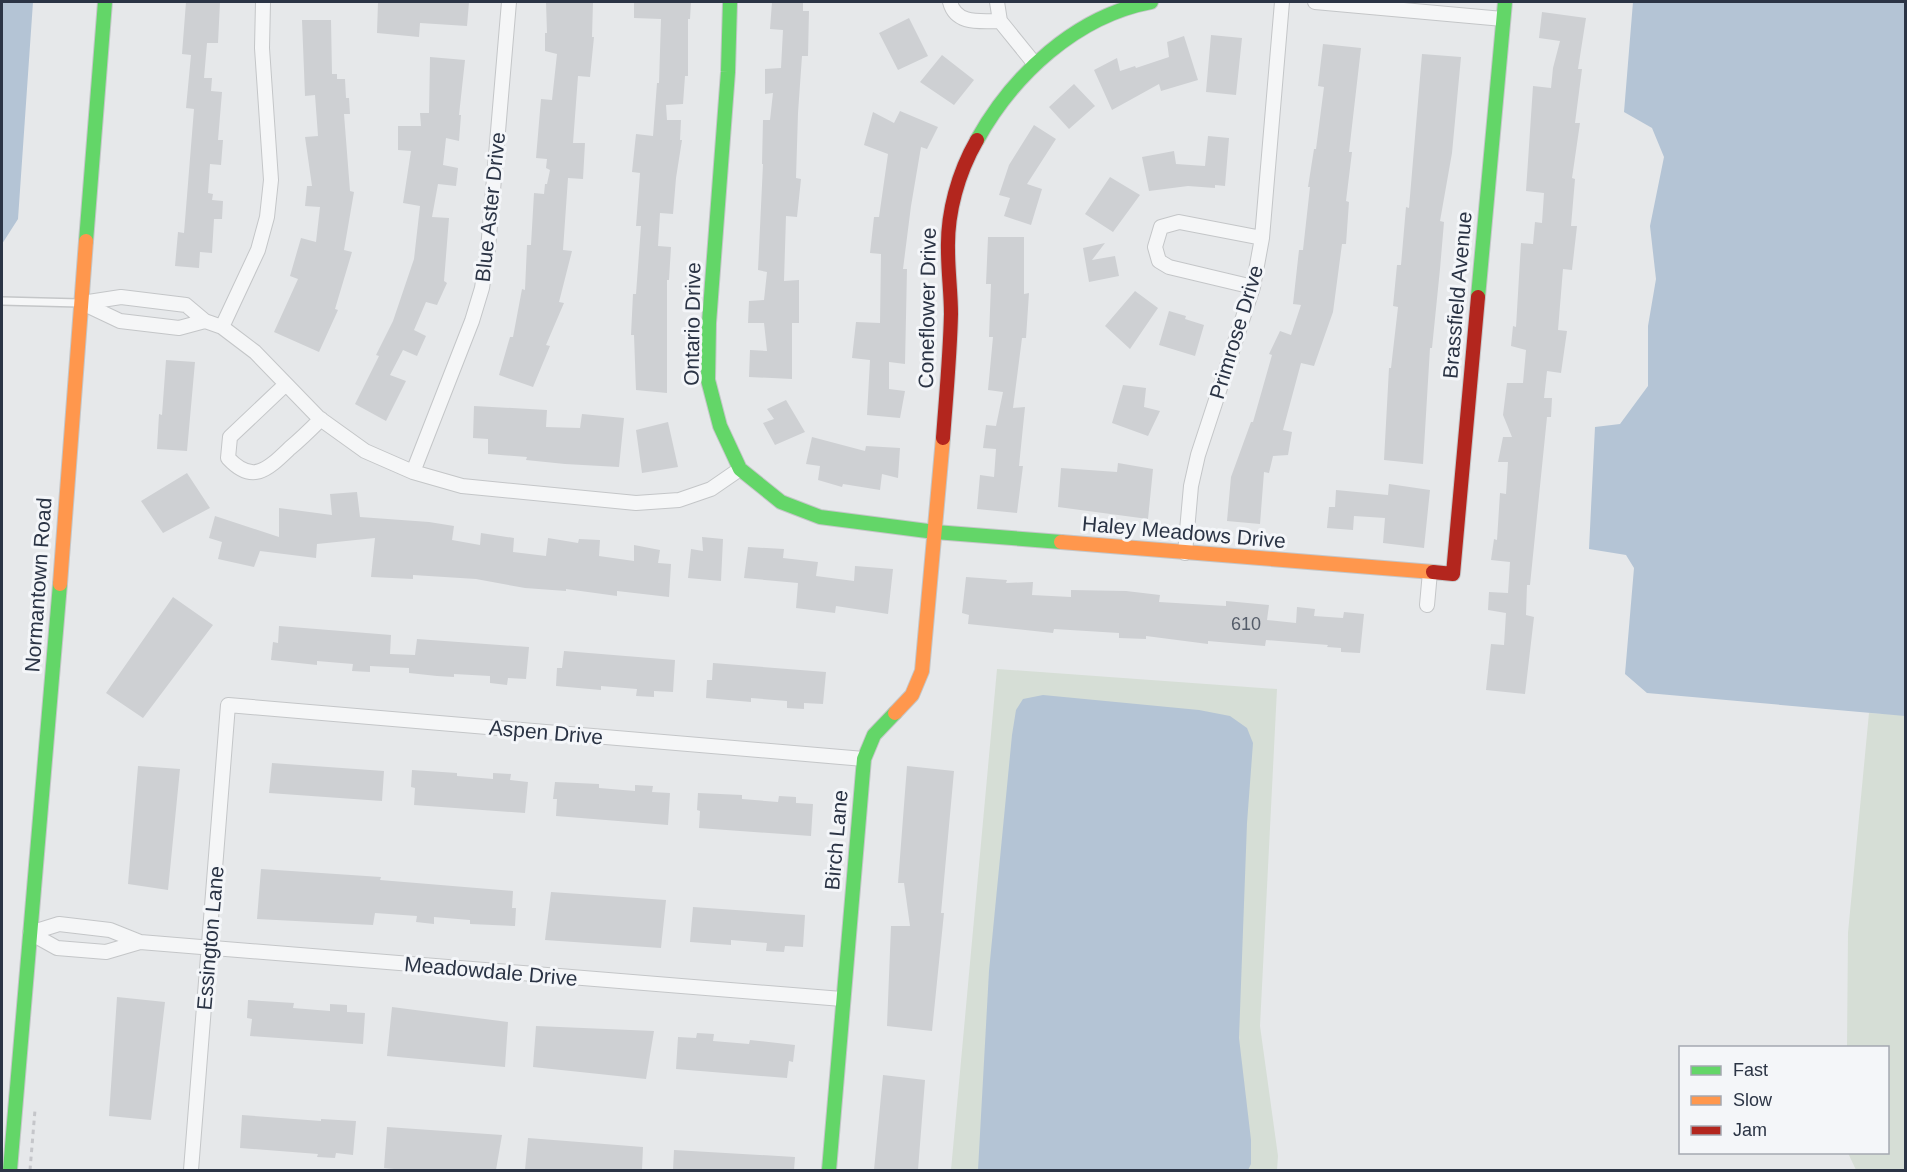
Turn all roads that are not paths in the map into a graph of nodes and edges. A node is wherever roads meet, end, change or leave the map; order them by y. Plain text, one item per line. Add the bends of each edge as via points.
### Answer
1 (105, 2) edge
2 (263, 2) edge
3 (508, 2) edge
4 (730, 2) edge
5 (950, 2) edge
6 (997, 2) edge
7 (1151, 2) edge
8 (1282, 2) edge
9 (1315, 2) edge
10 (1505, 2) edge
11 (1503, 19) junction
12 (1000, 21) junction
13 (1034, 63) junction
14 (1262, 238) junction
15 (1253, 287) junction
16 (2, 301) edge
17 (82, 303) junction
18 (205, 321) junction
19 (222, 327) junction
20 (286, 384) junction
21 (321, 419) junction
22 (740, 469) junction
23 (413, 472) junction
24 (935, 532) junction
25 (1185, 553) junction
26 (1430, 572) junction
27 (1453, 574) joint
28 (1427, 605) dead end
29 (228, 705) joint
30 (864, 759) junction
31 (30, 933) junction
32 (140, 942) junction
33 (210, 948) junction
34 (842, 999) junction
35 (10, 1170) edge
36 (191, 1170) edge
37 (829, 1170) edge

1 - 17 street, Normantown Road
2 - 19 street via 262,48 271,180 267,217 258,250
3 - 23 street, Blue Aster Drive via 482,288
4 - 22 street, Ontario Drive via 708,380 720,426
5 - 12 street via 958,17
6 - 12 street
7 - 13 street, Coneflower Drive via 1122,8 1074,33
8 - 14 street, Primrose Drive
9 - 11 street
10 - 11 street, Brassfield Avenue
11 - 27 street, Brassfield Avenue
12 - 13 street
13 - 24 street, Coneflower Drive via 985,124 964,167 950,215 946,251 950,353
14 - 15 street, Primrose Drive
14 - 15 street via 1179,222 1161,227 1155,247 1159,261 1169,267
15 - 25 street, Primrose Drive via 1198,454
16 - 17 lane
17 - 18 street via 120,321 179,327
17 - 18 street via 121,297 186,305
17 - 31 street, Normantown Road
18 - 19 street
19 - 20 street via 255,352
20 - 21 street
20 - 21 street via 230,437 228,458 237,468 249,473 268,470
21 - 23 street via 365,451
22 - 23 street via 711,489 680,500 636,503 462,486
22 - 24 street, Ontario Drive via 781,502 820,517
24 - 25 street, Haley Meadows Drive
24 - 30 street, Birch Lane via 922,671 912,695 874,735
25 - 26 street, Haley Meadows Drive
26 - 27 street, Haley Meadows Drive
26 - 28 street
29 - 30 street, Aspen Drive
29 - 33 street, Essington Lane
30 - 34 street, Birch Lane
31 - 32 street, Meadowdale Drive via 59,924 110,930
31 - 32 street, Meadowdale Drive via 57,948 106,952
31 - 35 street, Normantown Road
32 - 33 street, Meadowdale Drive
33 - 34 street, Meadowdale Drive
33 - 36 street, Essington Lane
34 - 37 street, Birch Lane

